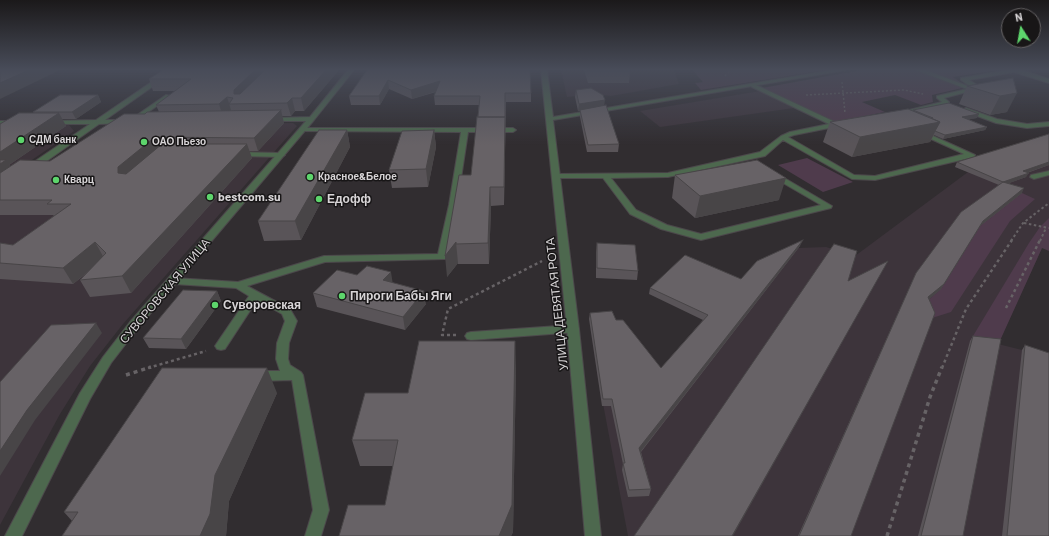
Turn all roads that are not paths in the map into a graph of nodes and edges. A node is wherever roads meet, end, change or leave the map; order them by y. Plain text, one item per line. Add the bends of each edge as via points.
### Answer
1 (136, 95) edge
2 (331, 95) edge
3 (547, 95) edge
4 (698, 95) edge
5 (773, 95) edge
6 (944, 95) edge
7 (168, 96) edge
8 (961, 108) edge
9 (312, 119) junction
10 (550, 119) junction
11 (895, 119) edge
12 (263, 120) edge
13 (148, 121) edge
14 (39, 122) edge
15 (97, 122) junction
16 (132, 122) junction
17 (0, 123) edge
18 (23, 123) edge
19 (846, 123) edge
20 (1049, 124) edge
21 (836, 125) junction
22 (914, 129) edge
23 (303, 130) junction
24 (513, 130) dead end
25 (465, 131) junction
26 (783, 137) junction
27 (233, 154) edge
28 (281, 155) junction
29 (748, 158) junction
30 (26, 172) edge
31 (1049, 173) edge
32 (556, 176) junction
33 (606, 177) junction
34 (1034, 177) dead end
35 (174, 281) junction
36 (238, 285) junction
37 (255, 295) junction
38 (573, 329) junction
39 (471, 336) dead end
40 (221, 346) road end
41 (297, 375) junction
42 (244, 376) edge
43 (13, 536) edge
44 (313, 536) edge
45 (593, 536) edge

1 - 15 street
2 - 9 street, СУВОРОВСКАЯ УЛИЦА
3 - 10 street, УЛИЦА ДЕВЯТАЯ РОТА
4 - 10 street
5 - 21 street
6 - 11 street via 939,96 950,104
7 - 16 street
8 - 20 street via 996,121 1027,126
9 - 12 street
9 - 23 street, СУВОРОВСКАЯ УЛИЦА
10 - 32 street, УЛИЦА ДЕВЯТАЯ РОТА
13 - 16 street
14 - 15 street
15 - 16 street
15 - 30 street
17 - 18 street
19 - 21 street
21 - 26 street
22 - 26 street via 971,155 876,178 852,177
23 - 25 street
23 - 28 street, СУВОРОВСКАЯ УЛИЦА
24 - 25 street
25 - 36 street via 442,257 324,259
26 - 29 street via 762,154
27 - 28 street
28 - 35 street, СУВОРОВСКАЯ УЛИЦА
29 - 33 street via 668,175
29 - 33 street via 828,206 701,237 664,227 633,212
31 - 34 street
32 - 33 street
32 - 38 street, УЛИЦА ДЕВЯТАЯ РОТА
35 - 36 street
35 - 43 street, СУВОРОВСКАЯ УЛИЦА via 134,325 107,360
36 - 37 street
37 - 40 street
37 - 41 street via 286,312 290,317 291,321 283,343 282,359 285,368
38 - 39 street
38 - 45 street, УЛИЦА ДЕВЯТАЯ РОТА
41 - 42 street
41 - 44 street via 321,510

